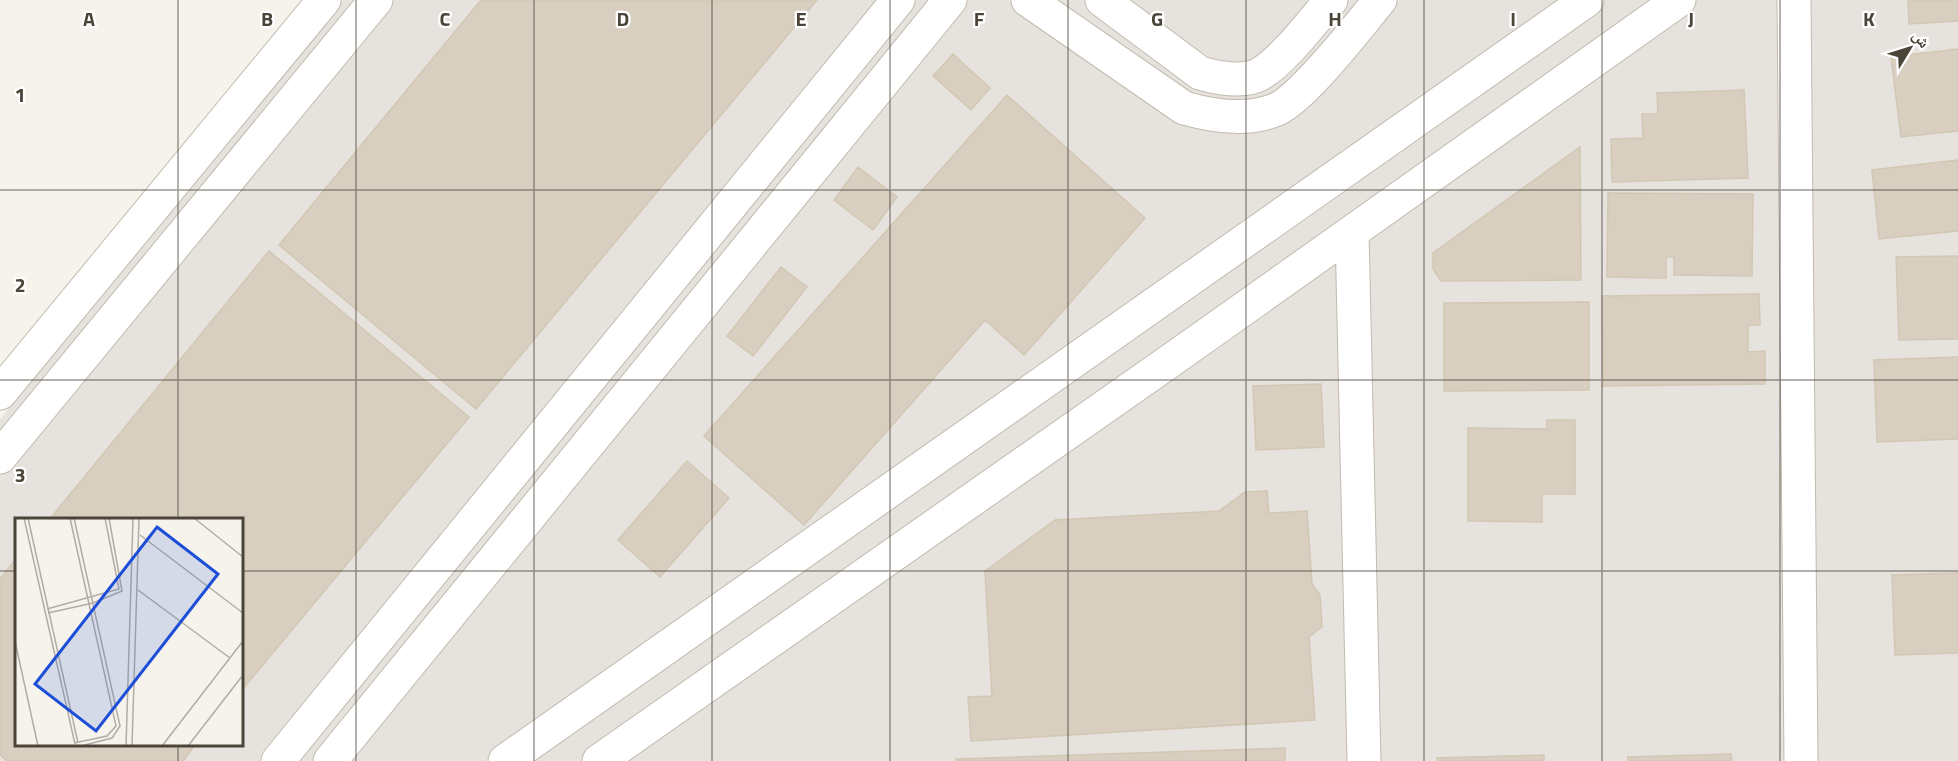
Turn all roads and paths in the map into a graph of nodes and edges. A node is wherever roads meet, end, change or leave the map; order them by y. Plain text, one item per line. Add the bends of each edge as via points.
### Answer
1 (324, 0) edge
2 (376, 0) edge
3 (898, 0) edge
4 (950, 0) edge
5 (1028, 0) edge
6 (1102, 0) edge
7 (1331, 0) edge
8 (1380, 0) edge
9 (1587, 0) edge
10 (1678, 0) edge
11 (1794, 0) edge
12 (1352, 232) junction
13 (0, 393) edge
14 (0, 457) edge
15 (278, 761) edge
16 (330, 761) edge
17 (505, 761) edge
18 (599, 761) edge
19 (1364, 761) edge
20 (1801, 761) edge

1 - 13 street
2 - 14 street
3 - 15 street
4 - 16 street
5 - 8 street via 1184,108 1209,115 1252,116 1277,110 1300,90 1337,53
6 - 7 street via 1200,73 1248,78 1259,75 1274,62
9 - 17 street
10 - 12 street
11 - 20 street
12 - 18 street
12 - 19 street

